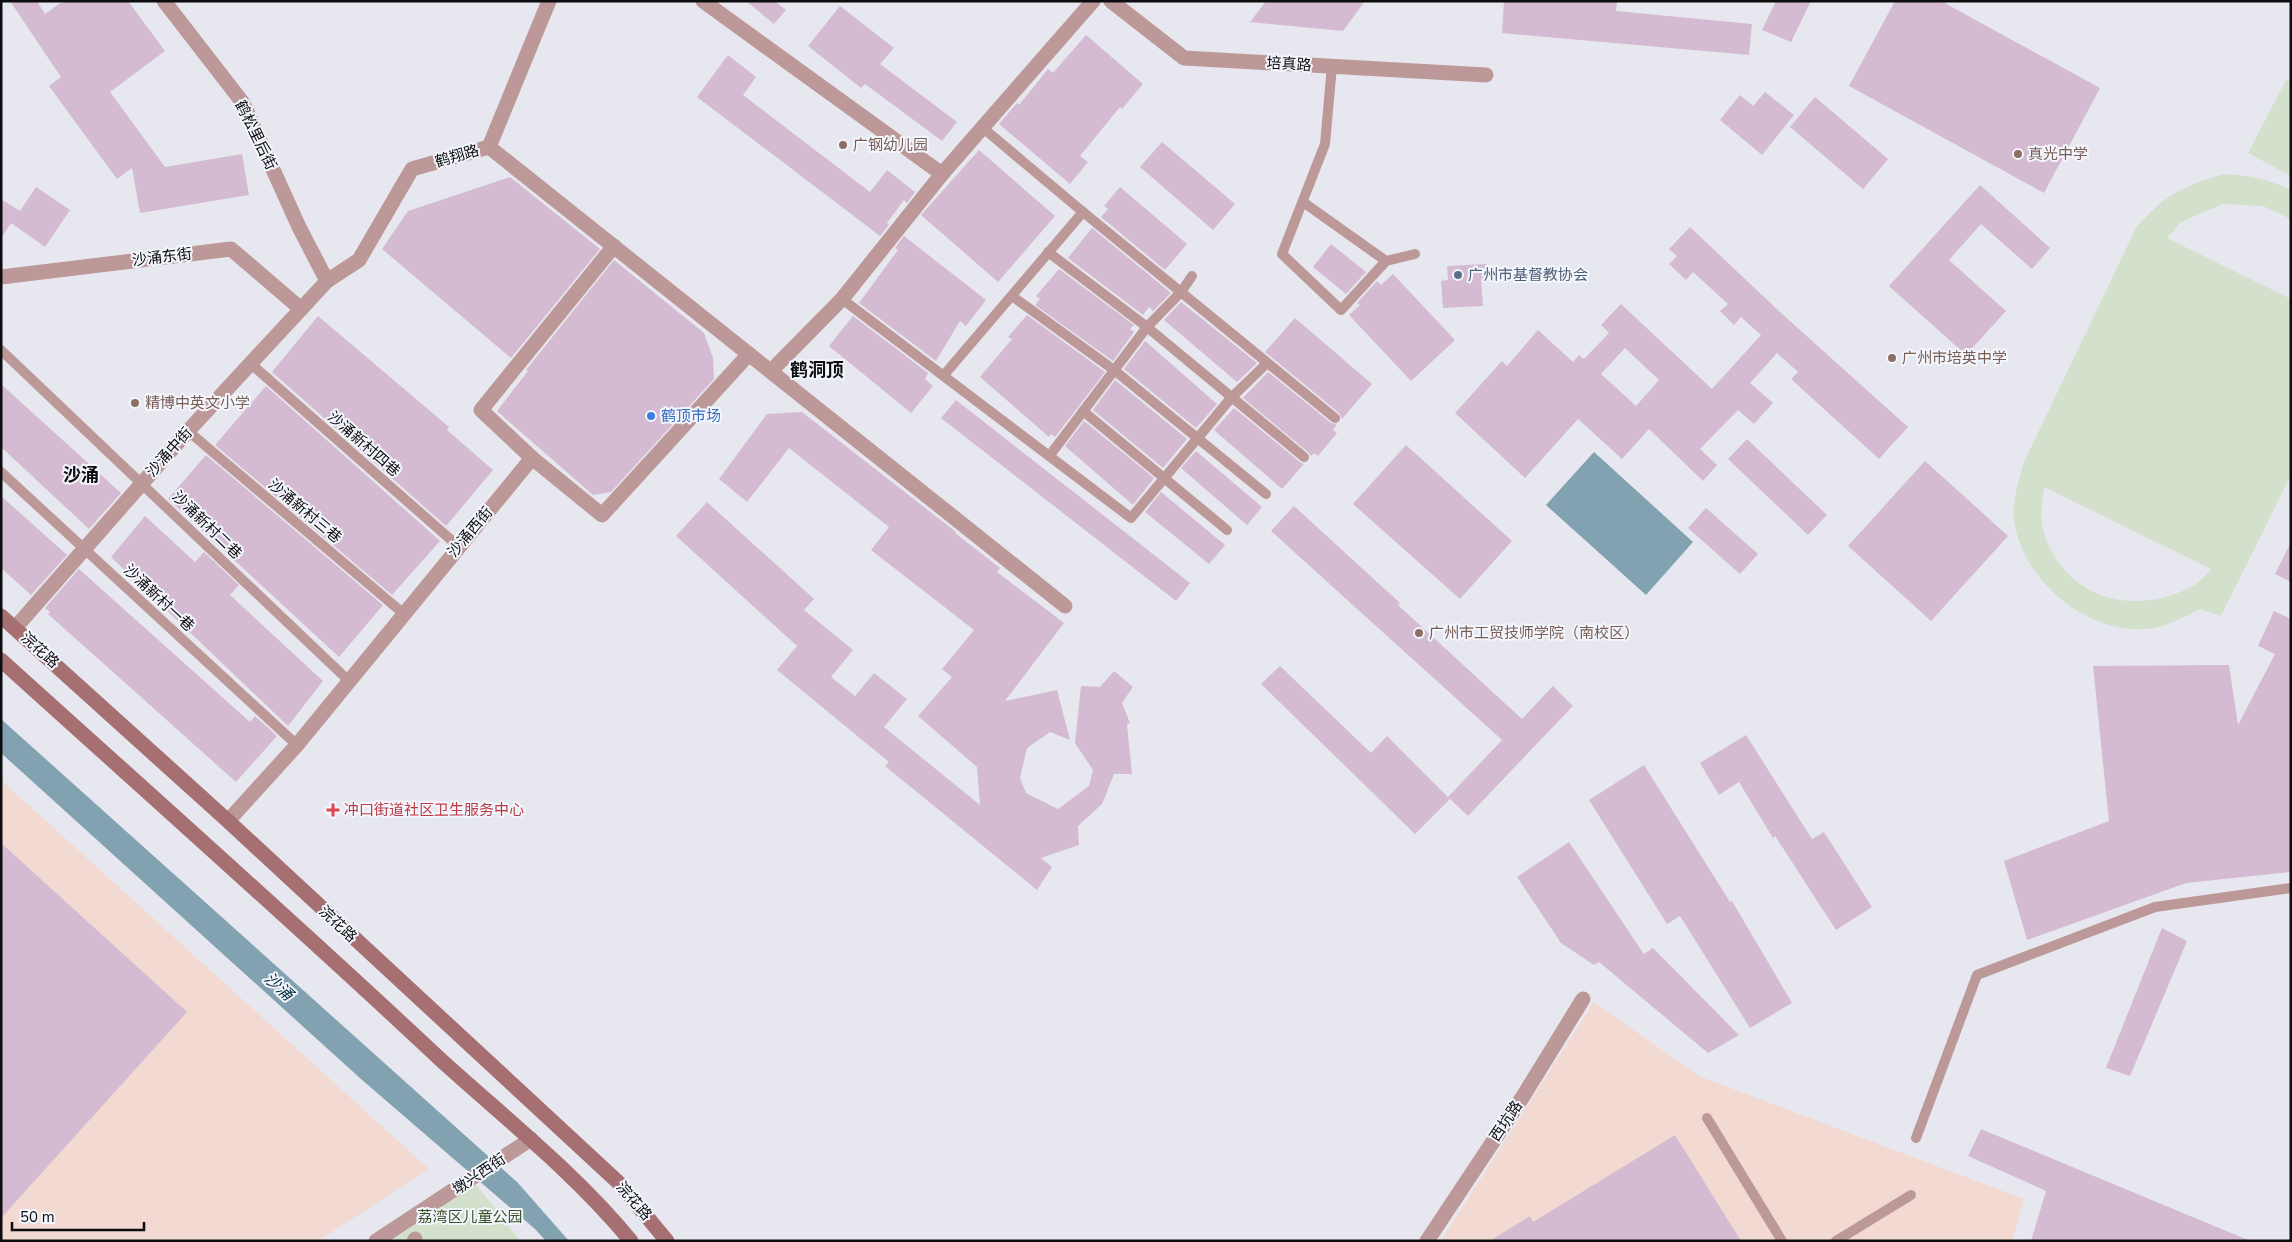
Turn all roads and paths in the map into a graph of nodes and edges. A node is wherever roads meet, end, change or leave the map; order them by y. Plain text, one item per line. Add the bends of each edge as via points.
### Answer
1 (164, 1) edge
2 (550, 1) edge
3 (703, 1) edge
4 (1092, 1) edge
5 (1111, 1) edge
6 (1332, 66) junction
7 (1486, 75) dead end
8 (982, 128) junction
9 (489, 147) junction
10 (942, 174) junction
11 (1303, 202) junction
12 (1082, 212) junction
13 (614, 246) junction
14 (1048, 252) junction
15 (1415, 254) dead end
16 (1386, 261) junction
17 (1192, 276) dead end
18 (1, 277) edge
19 (327, 281) junction
20 (1181, 292) junction
21 (1012, 296) junction
22 (842, 299) junction
23 (301, 309) junction
24 (1147, 327) junction
25 (1, 350) edge
26 (749, 354) junction
27 (250, 363) junction
28 (1267, 363) junction
29 (1114, 370) junction
30 (771, 371) junction
31 (944, 375) junction
32 (1231, 398) junction
33 (1083, 411) junction
34 (1335, 418) dead end
35 (188, 431) junction
36 (1198, 436) junction
37 (1050, 456) junction
38 (1304, 457) dead end
39 (532, 458) junction
40 (1, 472) edge
41 (1165, 476) junction
42 (142, 483) junction
43 (1266, 494) dead end
44 (1227, 530) dead end
45 (458, 546) junction
46 (84, 549) junction
47 (1065, 606) dead end
48 (404, 614) junction
49 (1, 616) edge
50 (15, 628) junction
51 (1, 660) edge
52 (349, 681) junction
53 (297, 745) junction
54 (228, 821) junction
55 (2291, 888) edge
56 (1583, 999) dead end
57 (1707, 1118) dead end
58 (1916, 1138) dead end
59 (531, 1139) junction
60 (1911, 1194) dead end
61 (376, 1241) edge
62 (631, 1241) edge
63 (667, 1241) edge
64 (1427, 1241) edge
65 (1782, 1241) edge
66 (1836, 1241) edge

1 - 19 street, 鹤松里后街 via 243,103
2 - 9 street, 鹤翔路
3 - 10 street
4 - 8 street
5 - 6 street, 培真路 via 1184,58
6 - 7 street, 培真路
6 - 11 lane via 1326,144
8 - 10 street
8 - 12 lane
9 - 13 street
9 - 19 street, 鹤翔路 via 412,169 359,260
10 - 22 street
11 - 16 lane
11 - 16 lane via 1282,254 1341,310
12 - 14 lane
12 - 20 lane
13 - 26 street
13 - 39 street via 481,410
14 - 21 lane
14 - 24 lane
15 - 16 lane
17 - 20 lane
18 - 23 street, 沙涌东街 via 231,248
19 - 23 street, 沙涌中街
20 - 24 lane
20 - 28 lane
21 - 29 lane
21 - 31 lane
22 - 30 street
22 - 31 lane
23 - 27 street, 沙涌中街
24 - 29 lane
24 - 32 lane
25 - 42 lane, 沙涌新村二巷
26 - 30 street
26 - 39 street via 602,515
27 - 35 street, 沙涌中街
27 - 45 lane, 沙涌新村四巷
28 - 32 lane
28 - 34 lane
29 - 33 lane
29 - 36 lane
30 - 47 street
31 - 37 lane
32 - 36 lane
32 - 38 lane
33 - 37 lane
33 - 41 lane
35 - 42 street, 沙涌中街
35 - 48 lane, 沙涌新村三巷
36 - 41 lane
36 - 43 lane
37 - 41 lane via 1132,518
39 - 45 street, 沙涌西街
40 - 46 lane, 沙涌新村一巷
41 - 44 lane
42 - 46 street, 沙涌中街
42 - 52 lane, 沙涌新村二巷
45 - 48 street, 沙涌西街
46 - 50 street, 沙涌中街
46 - 53 lane, 沙涌新村一巷
48 - 52 street, 沙涌西街
49 - 50 main road, 浣花路
50 - 54 main road, 浣花路
51 - 59 main road, 浣花路
52 - 53 street, 沙涌西街
53 - 54 street, 沙涌西街
54 - 63 main road, 浣花路 via 620,1183
55 - 58 lane via 2155,908 1978,976
56 - 64 street, 西坑路
57 - 65 lane
59 - 61 street, 墩兴西街
59 - 62 main road, 浣花路 via 607,1212
60 - 66 lane

